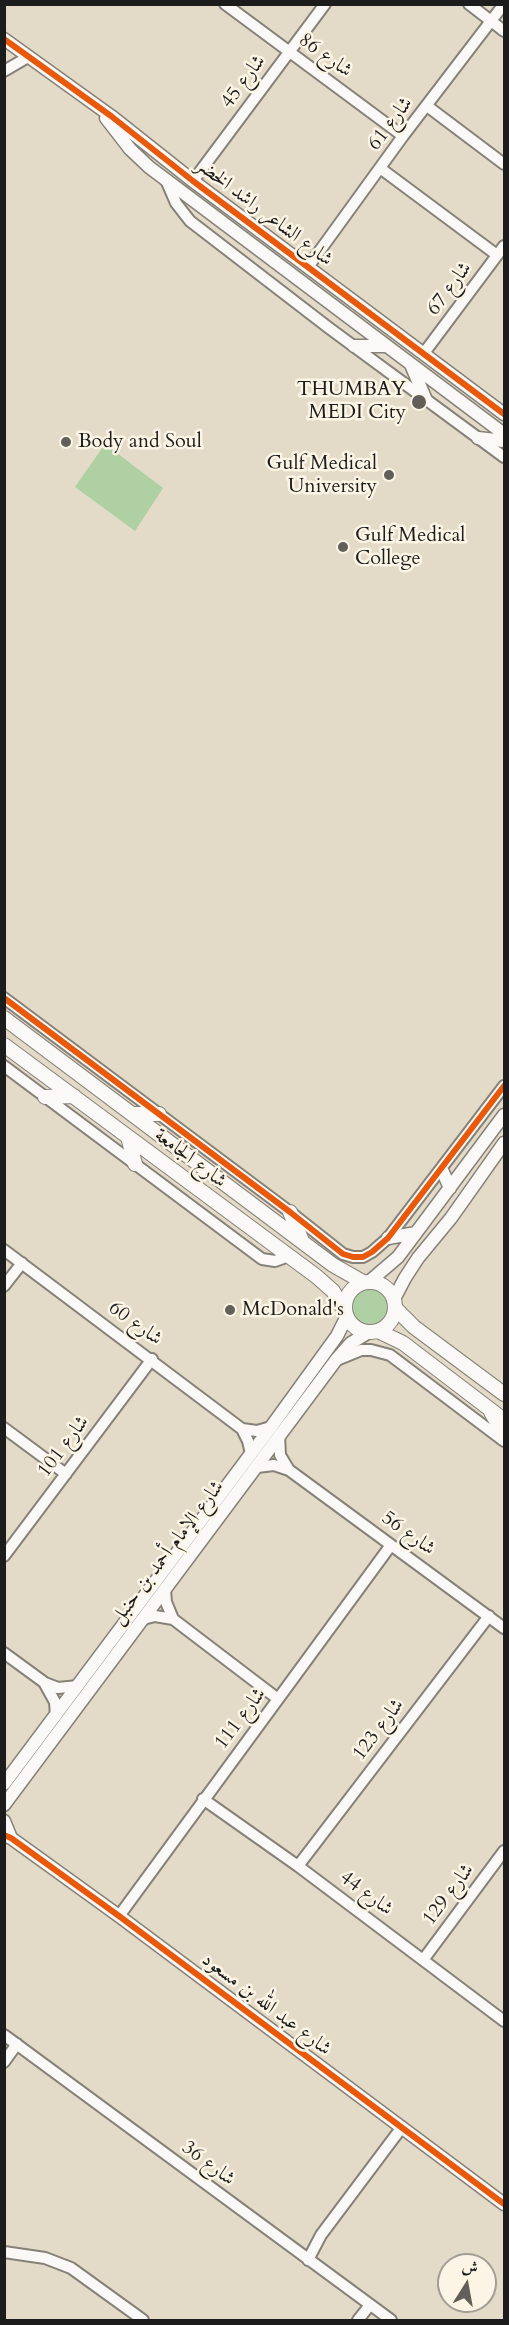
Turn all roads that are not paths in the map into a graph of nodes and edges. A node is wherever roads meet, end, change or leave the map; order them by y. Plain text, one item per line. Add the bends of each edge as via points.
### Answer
1 (225, 4) edge
2 (325, 4) edge
3 (469, 4) edge
4 (504, 4) edge
5 (492, 21) junction
6 (504, 31) edge
7 (4, 39) edge
8 (289, 52) junction
9 (28, 57) junction
10 (4, 71) edge
11 (96, 105) junction
12 (427, 106) junction
13 (403, 136) junction
14 (169, 163) junction
15 (504, 164) edge
16 (380, 168) junction
17 (164, 178) junction
18 (193, 181) junction
19 (504, 246) edge
20 (497, 255) junction
21 (308, 267) junction
22 (354, 346) junction
23 (386, 346) junction
24 (424, 353) junction
25 (412, 366) junction
26 (426, 400) junction
27 (504, 414) edge
28 (504, 434) edge
29 (478, 438) junction
30 (504, 441) edge
31 (504, 457) edge
32 (4, 998) edge
33 (4, 1018) edge
34 (4, 1045) edge
35 (4, 1066) edge
36 (19, 1078) junction
37 (4, 1081) edge
38 (504, 1086) edge
39 (74, 1096) junction
40 (45, 1097) junction
41 (133, 1114) junction
42 (159, 1114) junction
43 (504, 1115) edge
44 (128, 1137) junction
45 (504, 1143) edge
46 (135, 1164) junction
47 (442, 1170) junction
48 (450, 1188) junction
49 (290, 1212) junction
50 (416, 1233) junction
51 (388, 1238) junction
52 (303, 1243) junction
53 (4, 1251) edge
54 (289, 1256) junction
55 (22, 1263) junction
56 (367, 1282) junction
57 (4, 1286) edge
58 (395, 1304) junction
59 (346, 1314) junction
60 (374, 1331) junction
61 (152, 1359) junction
62 (336, 1360) junction
63 (504, 1395) edge
64 (489, 1408) junction
65 (504, 1420) edge
66 (4, 1428) edge
67 (243, 1429) junction
68 (275, 1431) junction
69 (504, 1435) edge
70 (504, 1442) edge
71 (251, 1454) junction
72 (257, 1467) junction
73 (289, 1470) junction
74 (66, 1474) junction
75 (391, 1545) junction
76 (4, 1556) edge
77 (165, 1590) junction
78 (489, 1616) junction
79 (143, 1619) junction
80 (173, 1619) junction
81 (504, 1628) edge
82 (4, 1653) edge
83 (45, 1683) junction
84 (78, 1686) junction
85 (278, 1699) junction
86 (56, 1716) junction
87 (4, 1784) edge
88 (203, 1799) junction
89 (4, 1805) edge
90 (4, 1821) edge
91 (8, 1837) edge
92 (504, 1851) edge
93 (298, 1866) junction
94 (119, 1916) junction
95 (423, 1960) junction
96 (504, 2021) edge
97 (4, 2035) edge
98 (18, 2044) junction
99 (4, 2062) edge
100 (400, 2125) junction
101 (504, 2204) edge
102 (4, 2252) edge
103 (304, 2257) junction
104 (370, 2305) junction
105 (143, 2320) edge
106 (358, 2320) edge
107 (391, 2320) edge

1 - 8 street, شارع 86
2 - 8 street, شارع 45
3 - 5 street
4 - 5 street, شارع 61
5 - 6 street
5 - 12 street, شارع 61
7 - 9 street, شارع الشاعر راشد الخضر
8 - 13 street, شارع 86
8 - 18 street, شارع 45
9 - 10 street
9 - 11 street, شارع الشاعر راشد الخضر
11 - 14 street, شارع الشاعر راشد الخضر
11 - 17 street, شارع الشاعر راشد الخضر via 130,149
12 - 13 street, شارع 61
12 - 15 street
13 - 16 street, شارع 61
14 - 17 street via 160,166
14 - 18 street, شارع الشاعر راشد الخضر
16 - 20 street
16 - 21 street, شارع 61
17 - 22 street via 190,221
17 - 23 street, شارع الشاعر راشد الخضر
18 - 21 street, شارع الشاعر راشد الخضر
19 - 20 street, شارع 67
20 - 24 street, شارع 67
21 - 24 street, شارع الشاعر راشد الخضر
22 - 23 street
22 - 26 street
23 - 25 street, شارع الشاعر راشد الخضر
24 - 27 street, شارع الشاعر راشد الخضر
25 - 26 street
25 - 28 street, شارع الشاعر راشد الخضر
26 - 29 street
29 - 30 street
29 - 31 street
32 - 42 street
33 - 41 main road, شارع الجامعة
34 - 39 main road, شارع الجامعة
35 - 36 street
36 - 37 street
36 - 40 street
38 - 47 street
39 - 40 main road
39 - 44 main road, شارع الجامعة
40 - 46 street
41 - 42 main road
41 - 52 main road, شارع الجامعة
42 - 49 street
43 - 48 street
44 - 46 main road
44 - 54 main road, شارع الجامعة
45 - 58 street via 418,1258
46 - 54 street via 262,1259 275,1261
47 - 48 street
47 - 51 street
48 - 50 street
49 - 51 street via 343,1254 353,1257 363,1257
49 - 52 main road
50 - 51 street
50 - 56 street via 390,1266
52 - 56 main road, شارع الجامعة via 333,1265
53 - 55 street, شارع 60
54 - 59 main road, شارع الجامعة via 325,1283
55 - 57 street
55 - 61 street, شارع 60
56 - 58 main road via 385,1286
56 - 59 main road via 351,1290 345,1304
58 - 60 main road via 388,1325
58 - 63 main road via 414,1327
59 - 60 main road via 353,1326
59 - 68 street, شارع الإمام أحمد بن حنبل via 337,1336
60 - 62 street, شارع الإمام أحمد بن حنبل via 351,1343
60 - 64 main road via 403,1343
61 - 67 street, شارع 60
61 - 74 street, شارع 101
62 - 68 street, شارع الإمام أحمد بن حنبل
62 - 70 street via 361,1350 390,1355
64 - 65 main road
64 - 69 main road
66 - 74 street
67 - 68 street
67 - 71 street
68 - 71 street, شارع الإمام أحمد بن حنبل
68 - 72 street, شارع الإمام أحمد بن حنبل
68 - 73 street via 280,1455
71 - 84 street, شارع الإمام أحمد بن حنبل
72 - 73 street, شارع 56 via 274,1465
72 - 77 street, شارع الإمام أحمد بن حنبل
73 - 75 street, شارع 56
74 - 76 street, شارع 101
75 - 78 street, شارع 56
75 - 85 street, شارع 111
77 - 79 street, شارع الإمام أحمد بن حنبل
77 - 80 street
78 - 81 street, شارع 56
78 - 93 street, شارع 123
79 - 80 street
79 - 89 street, شارع الإمام أحمد بن حنبل
80 - 85 street
82 - 83 street
83 - 84 street via 65,1688
83 - 86 street via 55,1702
84 - 86 street, شارع الإمام أحمد بن حنبل
85 - 88 street, شارع 111
86 - 87 street, شارع الإمام أحمد بن حنبل
88 - 93 street, شارع 44
88 - 94 street, شارع 111
90 - 91 street, شارع عبد الله بن مسعود
91 - 94 street, شارع عبد الله بن مسعود
92 - 95 street, شارع 129
93 - 95 street, شارع 44
94 - 100 street, شارع عبد الله بن مسعود
95 - 96 street, شارع 44
97 - 98 street, شارع 36
98 - 99 street
98 - 103 street, شارع 36
100 - 101 street, شارع عبد الله بن مسعود
100 - 103 street
102 - 105 street via 45,2258 71,2268
103 - 104 street, شارع 36
104 - 106 street
104 - 107 street, شارع 36

